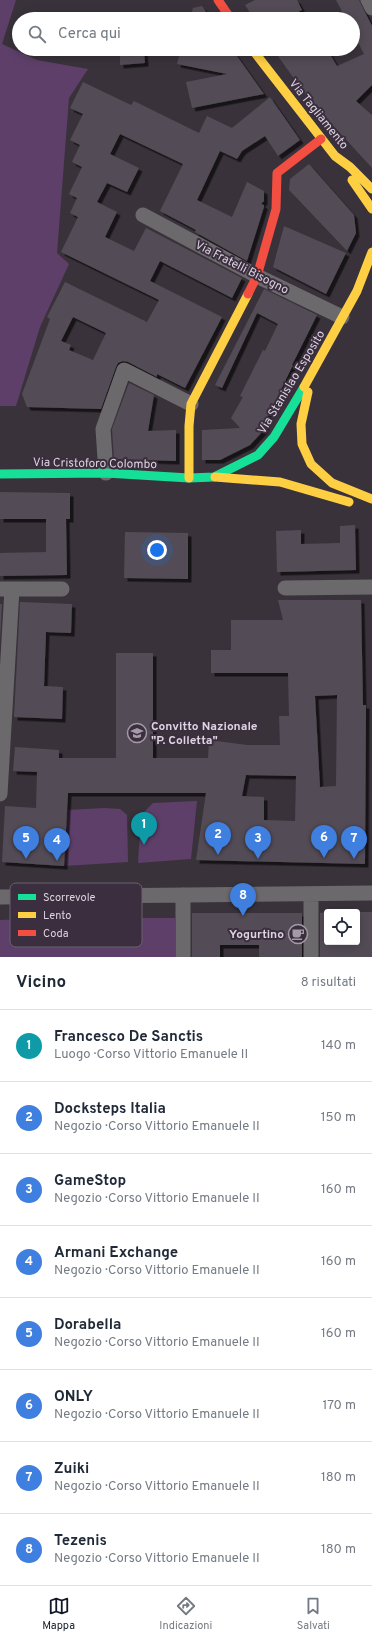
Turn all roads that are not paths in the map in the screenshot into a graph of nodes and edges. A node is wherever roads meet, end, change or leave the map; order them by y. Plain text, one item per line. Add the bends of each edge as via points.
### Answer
1 (218, 0) edge
2 (368, 0) edge
3 (372, 8) edge
4 (226, 12) edge
5 (257, 56) edge
6 (321, 139) junction
7 (335, 156) junction
8 (372, 189) edge
9 (372, 210) edge
10 (143, 214) dead end
11 (372, 252) edge
12 (258, 276) junction
13 (367, 287) dead end
14 (357, 291) junction
15 (342, 317) junction
16 (312, 374) junction
17 (191, 404) junction
18 (106, 473) junction
19 (0, 474) edge
20 (214, 477) junction
21 (189, 478) junction
22 (372, 499) edge
23 (358, 505) dead end
24 (372, 587) edge
25 (285, 588) dead end
26 (6, 589) edge
27 (62, 589) dead end
28 (0, 794) edge
29 (372, 893) edge
30 (311, 894) junction
31 (142, 895) edge
32 (183, 895) junction
33 (0, 897) edge
34 (10, 897) edge
35 (183, 957) edge
36 (311, 957) edge

1 - 4 street
2 - 3 street
5 - 6 street, Via Tagliamento
6 - 7 street, Via Tagliamento
6 - 12 street via 277,173 276,209
7 - 8 street, Via Tagliamento
7 - 9 street
10 - 12 street, Via Fratelli Bisogno
11 - 14 street, Via Stanislao Esposito
12 - 15 street, Via Fratelli Bisogno
12 - 17 street
13 - 14 street
14 - 15 street, Via Stanislao Esposito
15 - 16 street, Via Stanislao Esposito
16 - 20 street, Via Stanislao Esposito via 274,437 258,455
16 - 22 street via 301,424 302,444 312,464 332,483
17 - 18 street via 124,370 103,429
17 - 21 street
18 - 19 street, Via Cristoforo Colombo
18 - 21 street, Via Cristoforo Colombo
20 - 21 street, Via Stanislao Esposito
20 - 23 street via 280,482
24 - 25 street
26 - 27 street
26 - 28 street
29 - 30 street
30 - 32 street
30 - 36 street
31 - 32 street
32 - 35 street
33 - 34 street

